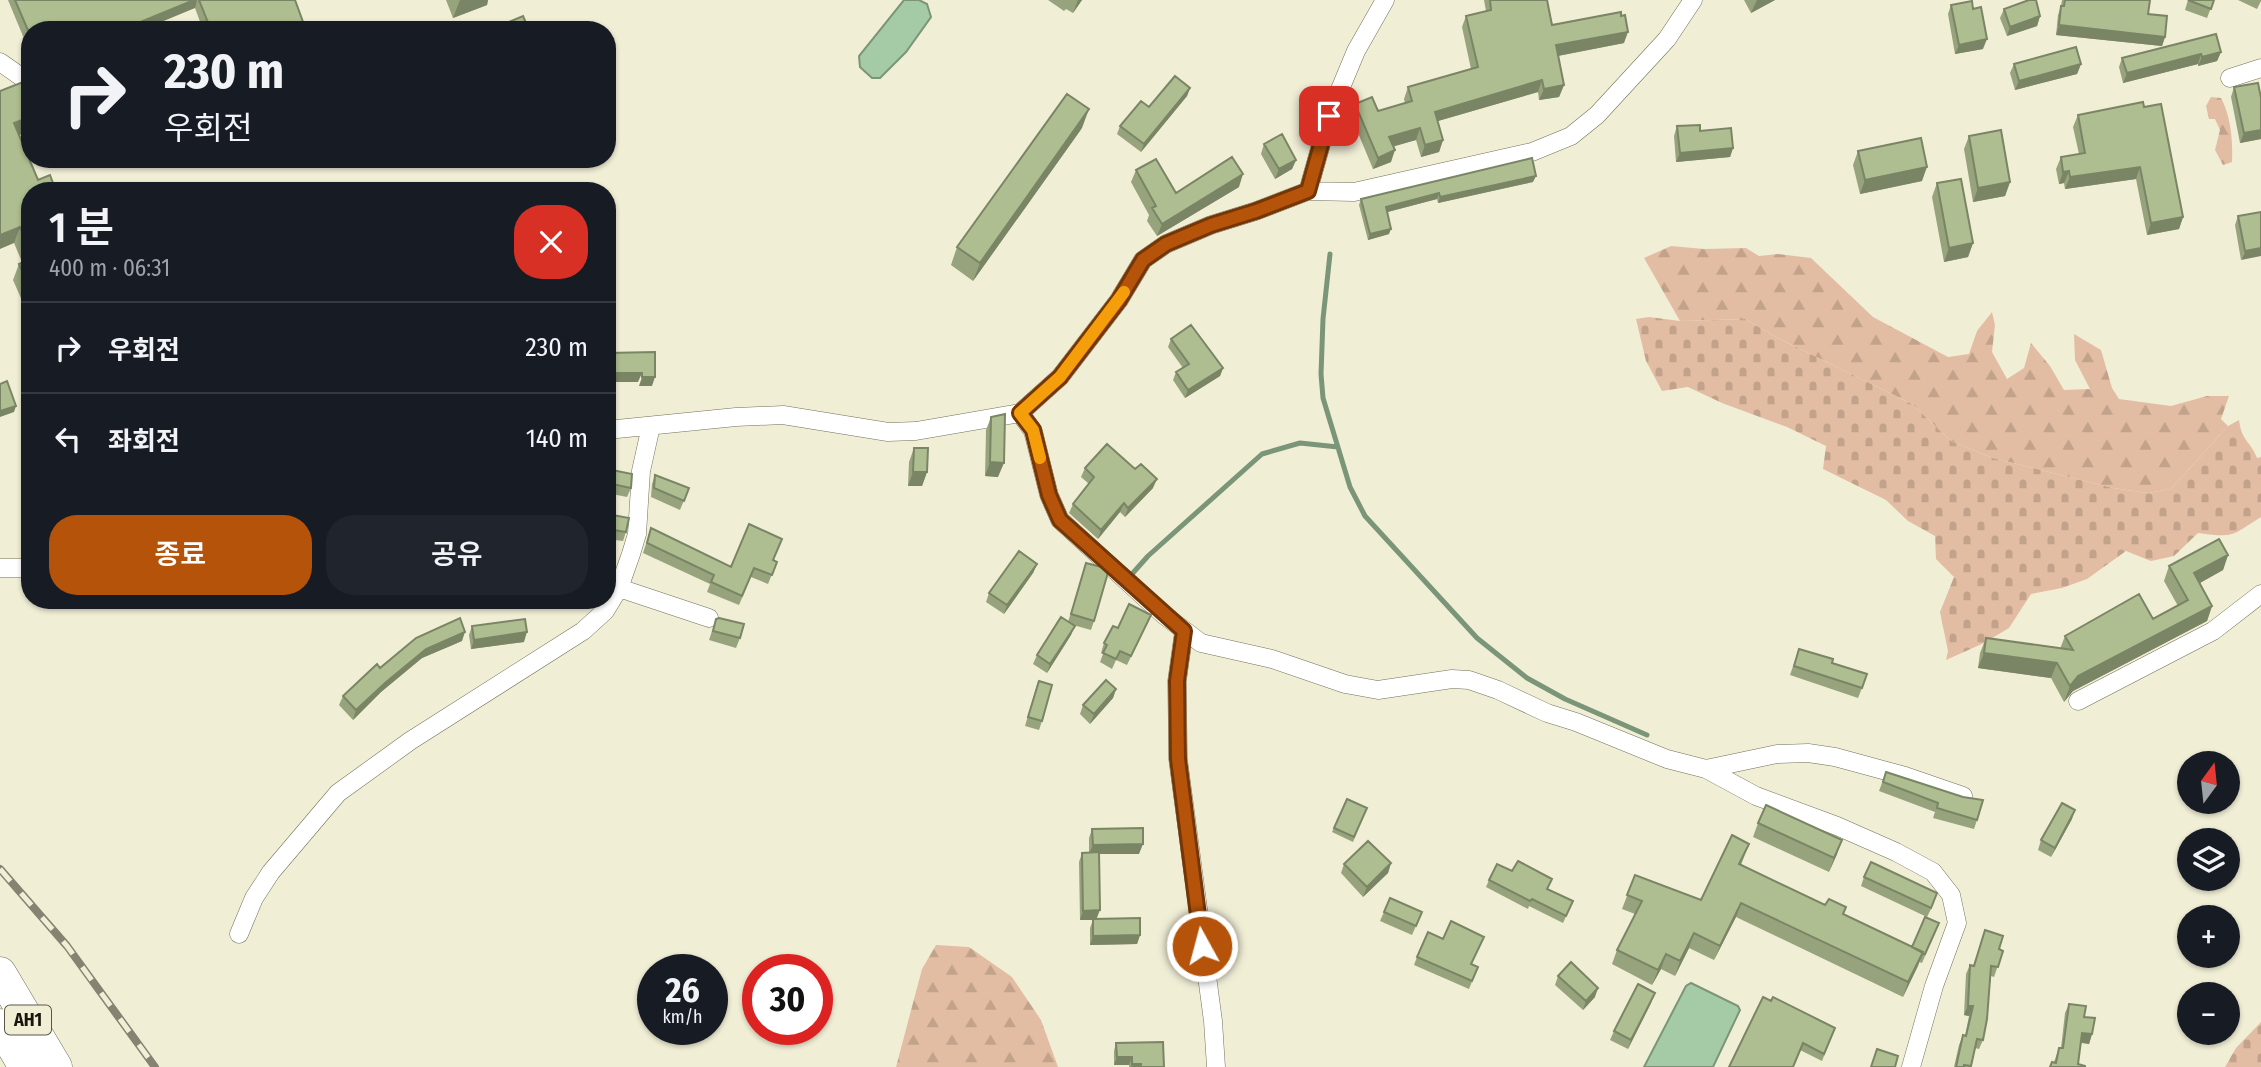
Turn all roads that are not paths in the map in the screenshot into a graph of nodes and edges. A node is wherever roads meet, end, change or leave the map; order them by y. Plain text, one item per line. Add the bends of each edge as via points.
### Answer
1 (1385, 0) edge
2 (1693, 0) edge
3 (0, 62) edge
4 (2261, 68) edge
5 (21, 77) edge
6 (2230, 78) dead end
7 (1308, 191) junction
8 (1020, 413) junction
9 (651, 426) junction
10 (616, 429) edge
11 (0, 568) edge
12 (21, 568) edge
13 (620, 588) junction
14 (616, 594) edge
15 (2261, 594) edge
16 (606, 609) edge
17 (709, 618) dead end
18 (1184, 631) junction
19 (2078, 701) dead end
20 (1706, 769) junction
21 (1963, 796) edge
22 (239, 934) dead end
23 (0, 974) edge
24 (0, 1025) edge
25 (25, 1067) edge
26 (57, 1067) edge
27 (1216, 1067) edge
28 (1911, 1067) edge

1 - 7 street via 1356,51 1329,116
2 - 7 street via 1667,39 1597,115 1571,136 1532,152 1353,192
3 - 5 street
4 - 6 street
7 - 8 street via 1211,225 1166,244 1143,260 1119,300 1060,377
8 - 9 street via 888,432 783,415
8 - 18 street via 1033,430 1060,520
9 - 10 street
9 - 13 street via 641,471 637,534
11 - 12 street
13 - 14 street
13 - 17 street
15 - 19 street via 2213,631
16 - 22 street via 583,631 410,741 338,793 271,872
18 - 20 street via 1201,643 1378,690 1452,678 1469,680
18 - 27 street via 1177,681 1178,759
20 - 21 street via 1777,754 1808,753 1905,776
20 - 28 street via 1756,796 1896,852 1933,872 1951,895 1957,923
23 - 26 highway, AH1
24 - 25 highway, AH1

